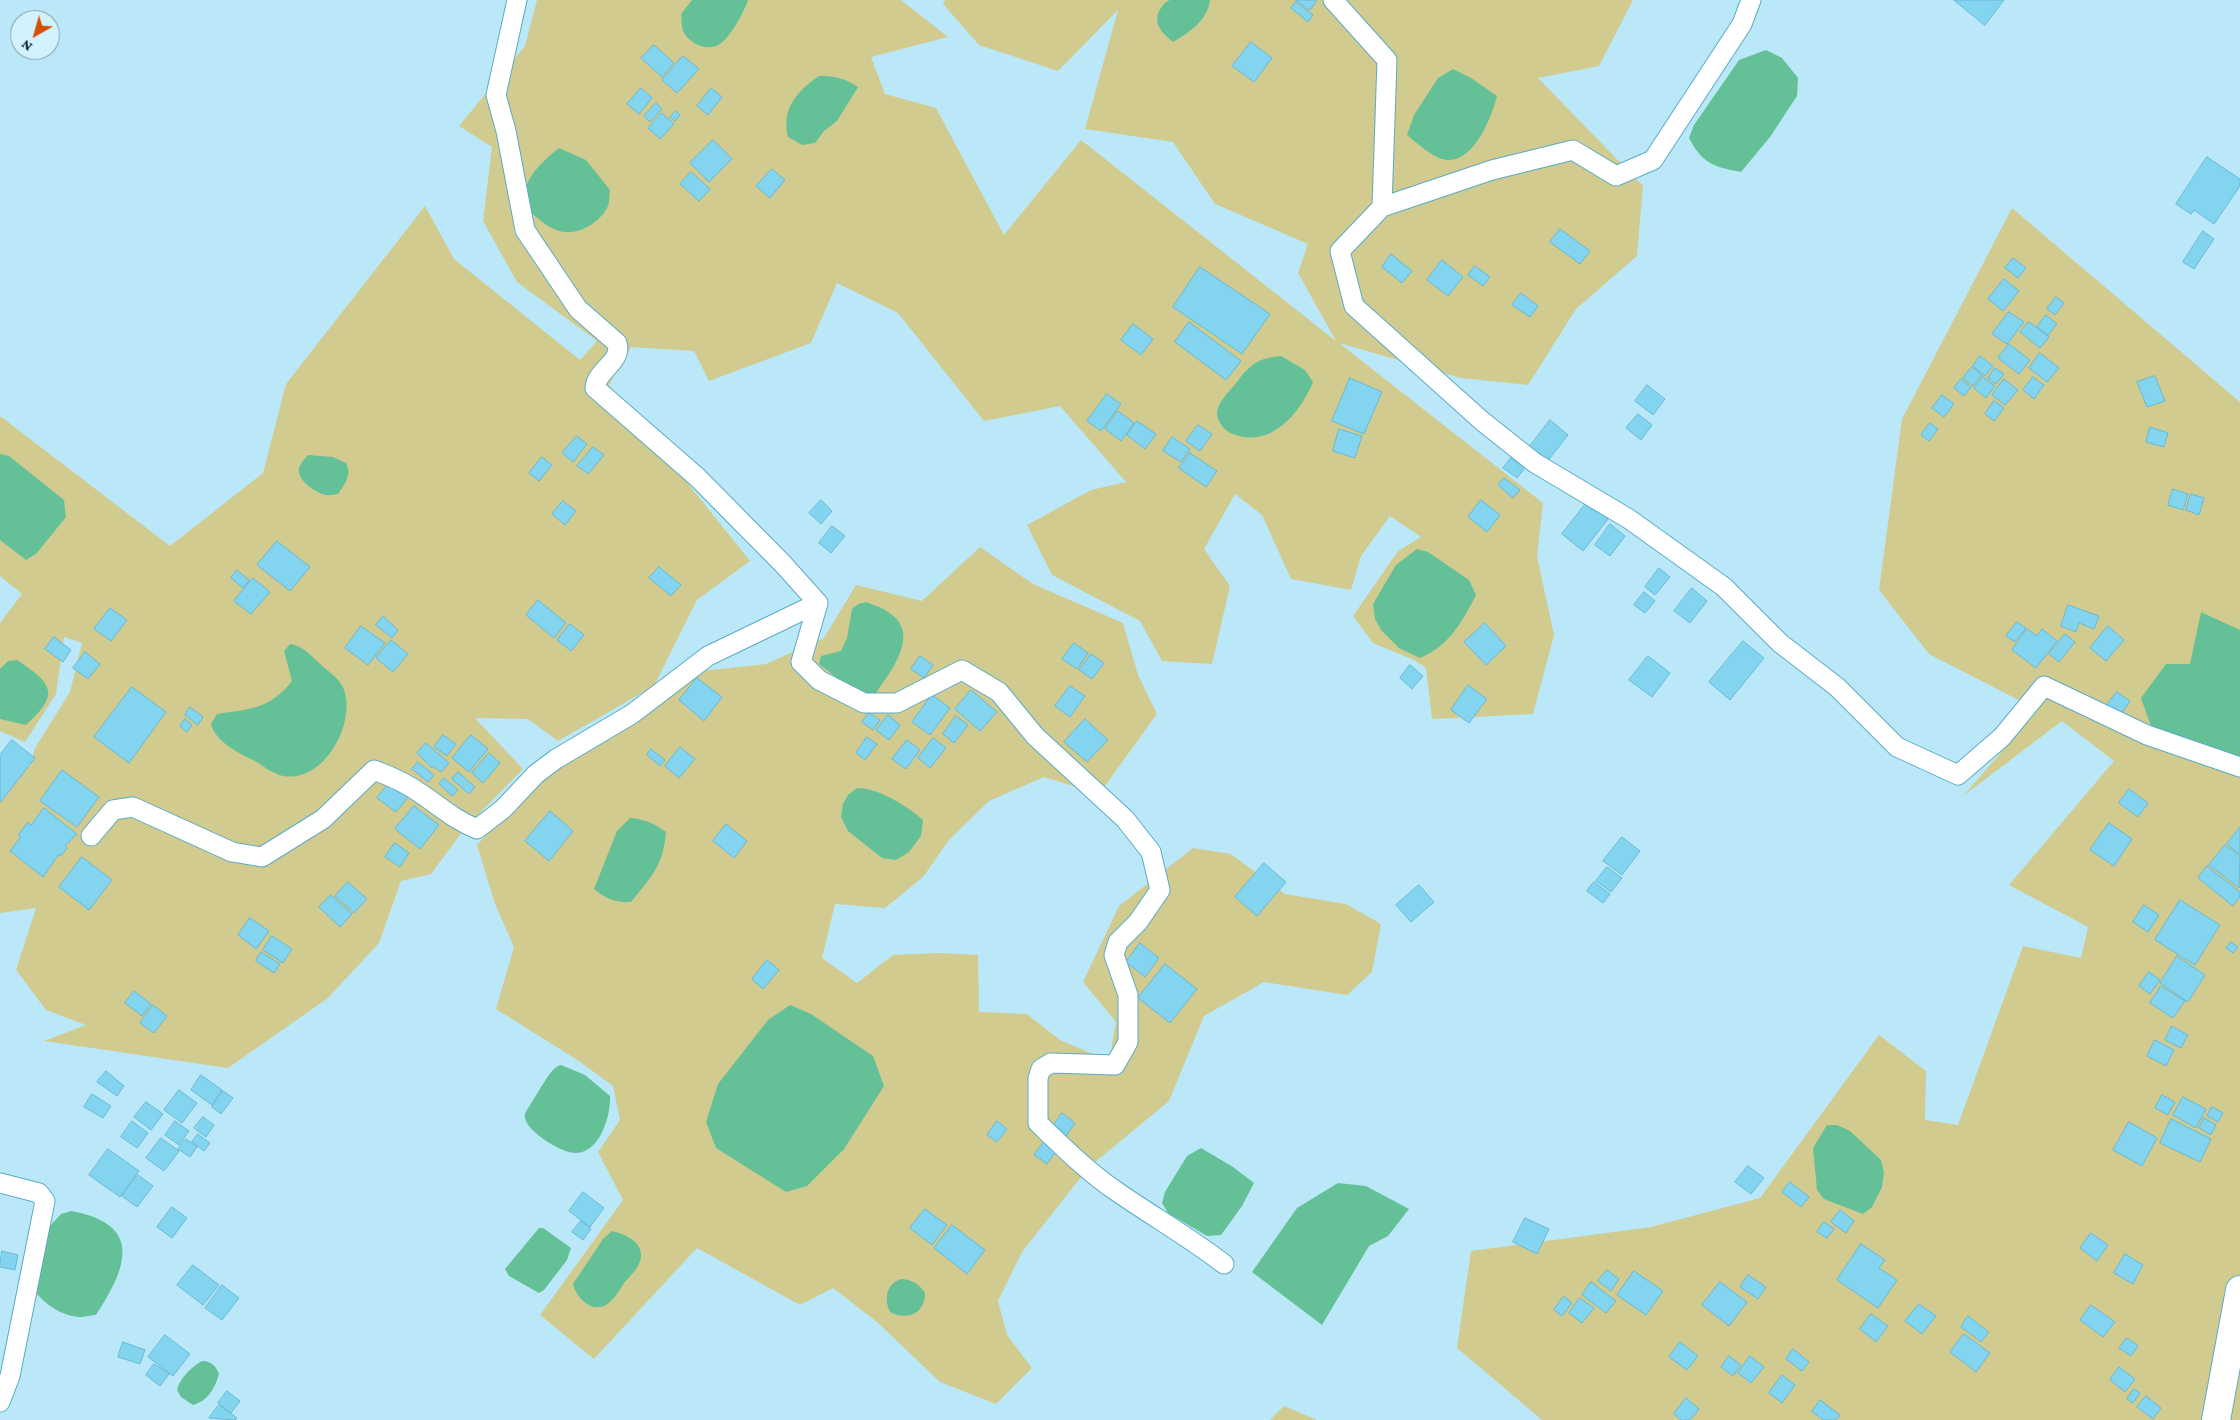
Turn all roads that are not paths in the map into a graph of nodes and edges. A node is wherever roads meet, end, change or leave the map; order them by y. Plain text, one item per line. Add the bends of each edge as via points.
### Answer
1 (517, 0) edge
2 (1333, 0) edge
3 (1751, 0) edge
4 (1382, 207) junction
5 (818, 603) junction
6 (2240, 767) edge
7 (92, 836) dead end
8 (0, 1183) edge
9 (1224, 1264) dead end
10 (2240, 1290) edge
11 (0, 1402) edge
12 (2216, 1420) edge

1 - 5 street via 496,95 525,230 578,308 617,343 616,356 595,381 595,388 697,477
2 - 4 street via 1387,60
3 - 4 street via 1742,24 1653,160 1616,176 1573,150 1492,170
4 - 6 street via 1340,251 1354,306 1482,421 1535,462 1629,519 1724,588 1780,643 1837,687 1897,747 1958,775 2002,737 2044,686 2147,735
5 - 7 street via 708,656 632,714 536,774 477,829 457,821 420,792 374,770 322,819 262,856 232,852 133,807 113,810
5 - 9 street via 801,662 819,680 864,703 897,703 962,670 999,692 1036,736 1125,819 1151,852 1160,890 1138,922 1118,942 1114,955 1128,995 1128,1042 1115,1065 1051,1063 1041,1069 1038,1123 1115,1190
8 - 11 street via 39,1193 45,1201 10,1376
10 - 12 highway

